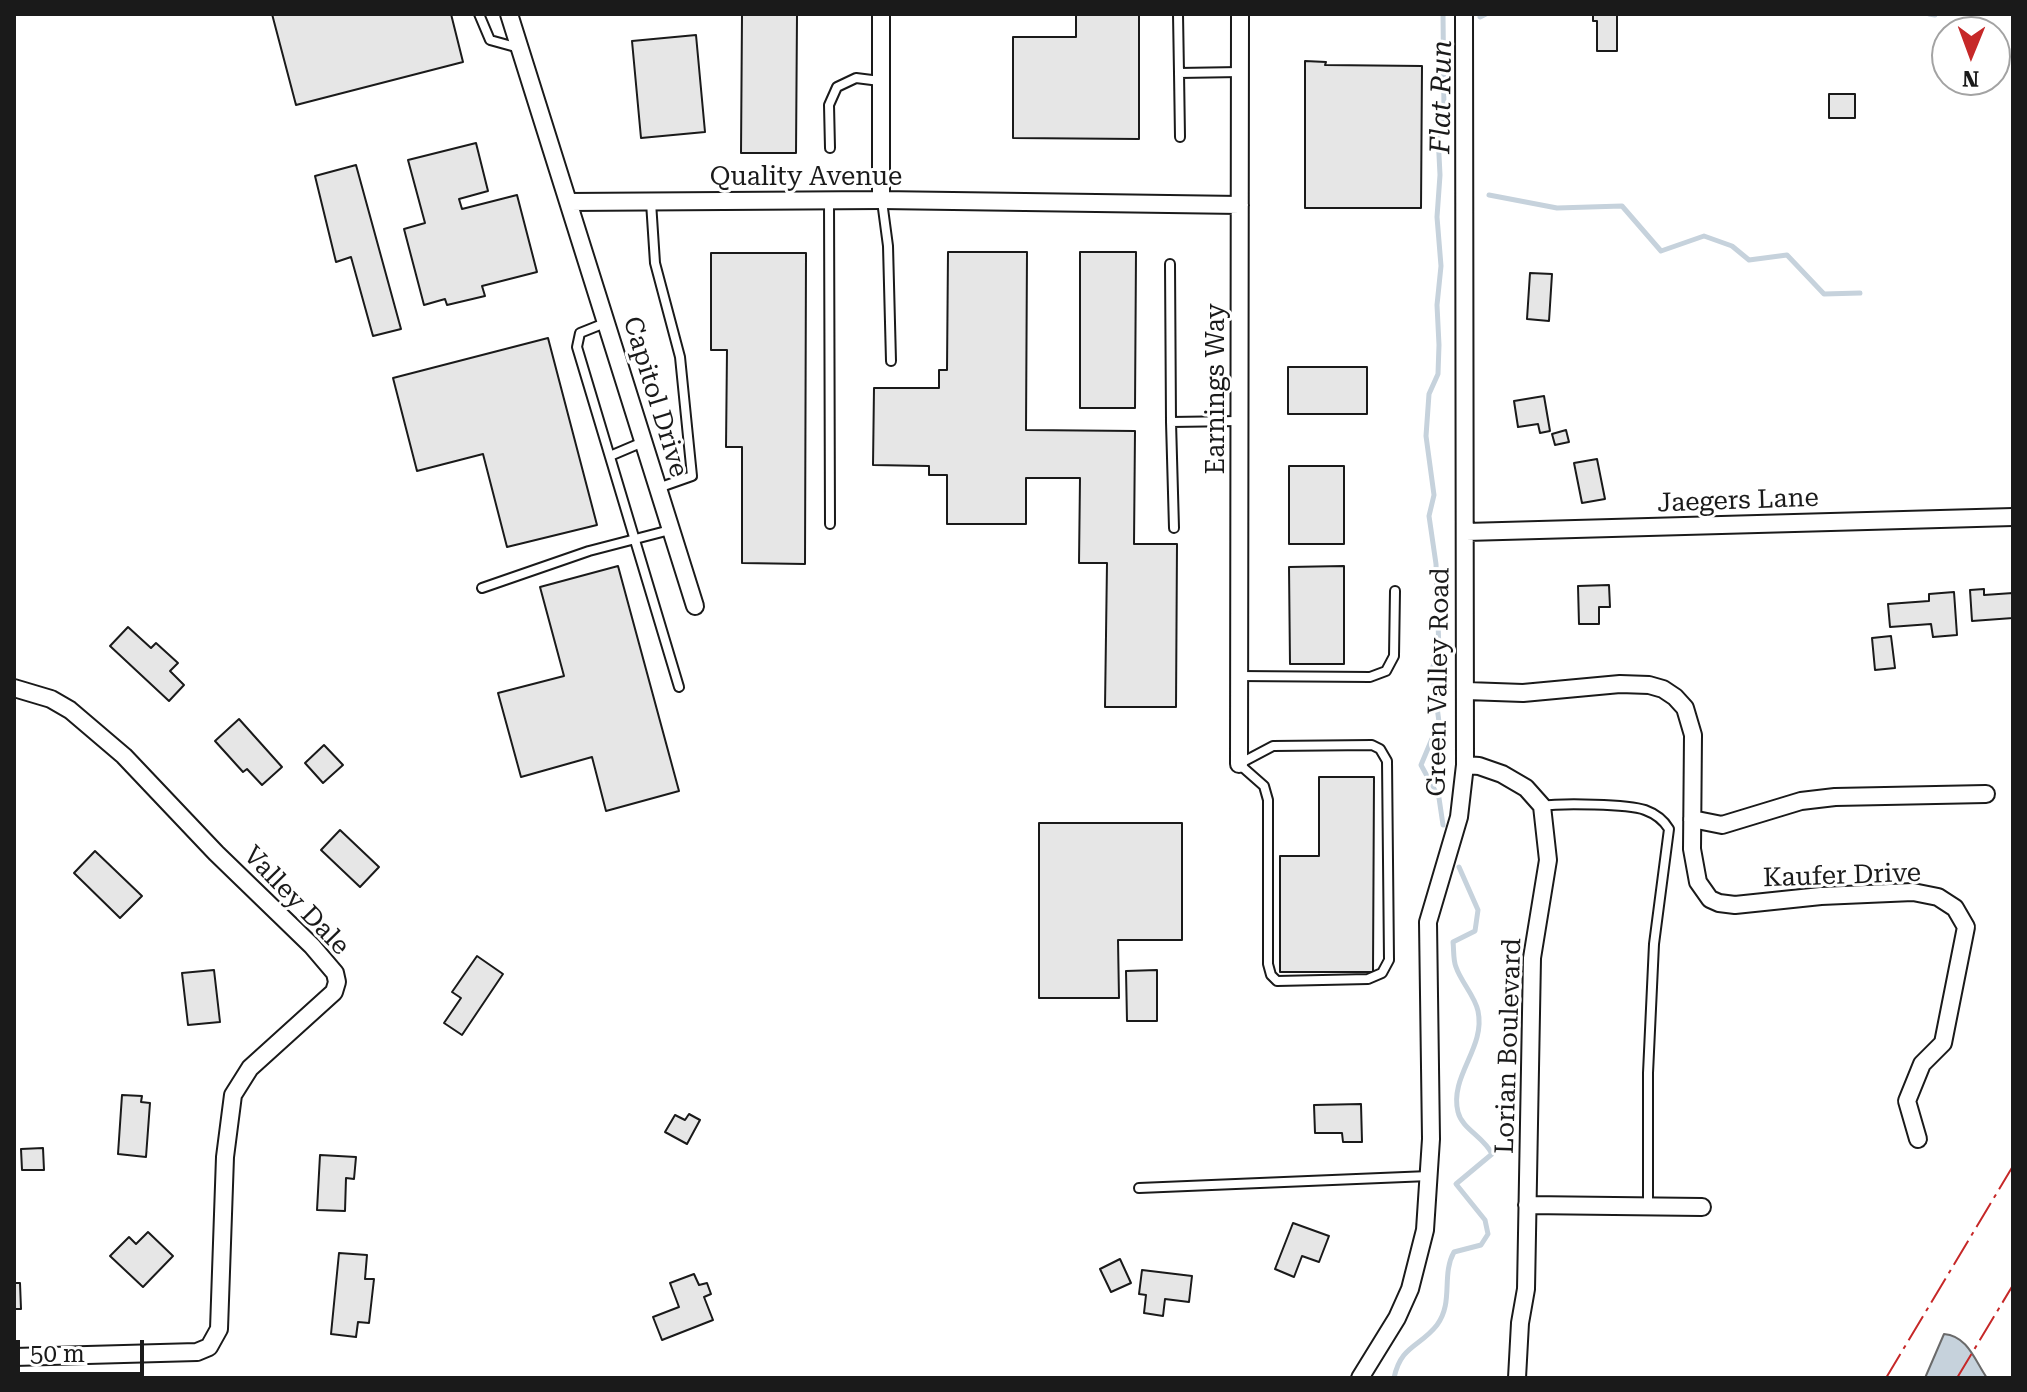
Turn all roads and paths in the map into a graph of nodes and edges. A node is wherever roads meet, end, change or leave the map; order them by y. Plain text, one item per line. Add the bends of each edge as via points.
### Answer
1 (479, 14) edge
2 (509, 14) edge
3 (881, 14) edge
4 (1178, 14) edge
5 (1240, 14) edge
6 (1464, 14) edge
7 (520, 48) junction
8 (1240, 72) junction
9 (1179, 73) junction
10 (881, 81) junction
11 (1180, 137) dead end
12 (830, 148) dead end
13 (829, 200) junction
14 (881, 200) junction
15 (651, 201) junction
16 (568, 202) junction
17 (1240, 205) junction
18 (1170, 264) dead end
19 (606, 322) junction
20 (891, 361) dead end
21 (1240, 421) junction
22 (1171, 422) junction
23 (644, 442) junction
24 (610, 456) junction
25 (658, 488) junction
26 (2013, 517) edge
27 (830, 524) dead end
28 (1174, 528) dead end
29 (671, 530) junction
30 (1466, 532) junction
31 (635, 540) junction
32 (482, 588) dead end
33 (1395, 591) dead end
34 (695, 606) dead end
35 (1239, 676) junction
36 (679, 687) dead end
37 (14, 688) edge
38 (1467, 691) junction
39 (1239, 764) junction
40 (1465, 765) junction
41 (1986, 794) dead end
42 (1542, 806) junction
43 (1692, 819) junction
44 (1918, 1139) dead end
45 (1430, 1176) junction
46 (1139, 1188) dead end
47 (1527, 1205) junction
48 (1648, 1206) junction
49 (1702, 1207) dead end
50 (14, 1357) edge
51 (1360, 1378) edge
52 (1517, 1378) edge

1 - 7 lane via 490,40
2 - 7 street
3 - 10 street
4 - 9 lane
5 - 8 street, Earnings Way
6 - 30 street, Green Valley Road
7 - 16 street
8 - 9 lane
8 - 17 street, Earnings Way
9 - 11 lane
10 - 12 lane via 856,78 837,87 829,105
10 - 14 street
13 - 14 street, Quality Avenue
13 - 15 street, Quality Avenue
13 - 27 lane
14 - 17 street, Quality Avenue
14 - 20 lane via 888,246
15 - 16 street, Quality Avenue
15 - 25 lane via 655,263 680,357 692,476
16 - 19 street, Capitol Drive
17 - 21 street, Earnings Way
18 - 22 lane
19 - 23 street, Capitol Drive
19 - 24 lane via 580,333 577,347
21 - 22 lane
21 - 35 street, Earnings Way
22 - 28 lane
23 - 24 lane
23 - 25 street, Capitol Drive
24 - 31 lane
25 - 29 street, Capitol Drive
26 - 30 street, Jaegers Lane
29 - 31 lane
29 - 34 street, Capitol Drive
30 - 38 street, Green Valley Road
31 - 32 lane
31 - 36 lane
33 - 35 lane via 1394,656 1386,671 1370,677
35 - 39 street, Earnings Way
37 - 50 street, Valley Dale via 70,710 124,756 306,940 337,982 334,992 250,1068 233,1095 225,1157 219,1329 209,1347 197,1352
38 - 40 street, Green Valley Road
38 - 43 street, Kaufer Drive via 1523,693 1620,684 1663,689 1685,708 1691,721
39 - 39 lane via 1273,746 1380,749 1387,761 1389,960 1382,973 1368,979 1277,981 1271,975 1268,800 1264,786
40 - 42 street via 1502,774 1526,788
40 - 45 street, Green Valley Road via 1459,817 1428,922
41 - 43 street via 1835,797 1801,801 1722,825
42 - 47 street, Lorian Boulevard via 1548,860 1532,958
42 - 48 lane via 1643,809 1663,819 1669,829 1654,944
43 - 44 street, Kaufer Drive via 1698,882 1719,903 1913,892 1938,897 1955,908 1966,927 1943,1043 1922,1064 1907,1101
45 - 46 lane
45 - 51 street, Green Valley Road via 1425,1230 1410,1289
47 - 48 street
47 - 52 street, Lorian Boulevard
48 - 49 street

